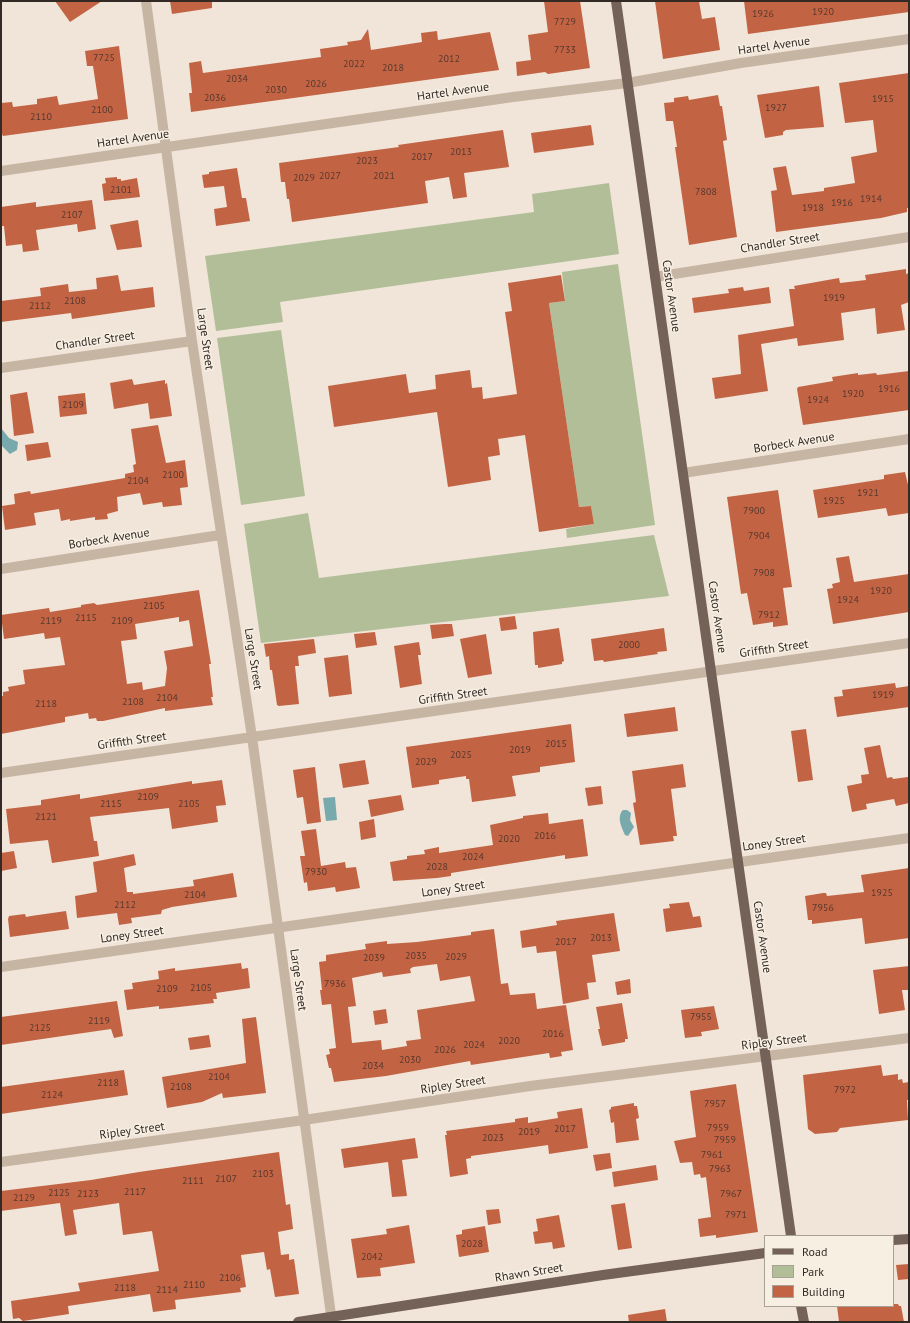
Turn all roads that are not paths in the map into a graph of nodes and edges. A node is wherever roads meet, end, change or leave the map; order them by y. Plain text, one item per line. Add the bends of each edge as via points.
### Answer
1 (146, 1) edge
2 (616, 1) edge
3 (909, 39) edge
4 (627, 83) junction
5 (165, 148) junction
6 (1, 171) edge
7 (909, 237) edge
8 (655, 277) junction
9 (192, 341) junction
10 (1, 368) edge
11 (909, 439) edge
12 (683, 474) junction
13 (220, 535) junction
14 (1, 569) edge
15 (909, 643) edge
16 (711, 672) junction
17 (252, 737) junction
18 (1, 773) edge
19 (909, 838) edge
20 (738, 861) junction
21 (278, 928) junction
22 (1, 967) edge
23 (909, 1038) edge
24 (766, 1055) junction
25 (304, 1120) junction
26 (1, 1162) edge
27 (791, 1235) edge
28 (909, 1239) edge
29 (894, 1240) edge
30 (764, 1253) edge
31 (801, 1307) edge
32 (331, 1320) edge
33 (298, 1322) edge
34 (804, 1322) edge

1 - 5 street, Large Street
2 - 4 main road, Castor Avenue
3 - 4 street, Hartel Avenue via 741,63
4 - 5 street, Hartel Avenue via 513,97
4 - 8 main road, Castor Avenue
5 - 6 street, Hartel Avenue
5 - 9 street, Large Street
7 - 8 street, Chandler Street
8 - 12 main road, Castor Avenue
9 - 10 street, Chandler Street
9 - 13 street, Large Street
11 - 12 street, Borbeck Avenue
12 - 16 main road, Castor Avenue
13 - 14 street, Borbeck Avenue
13 - 17 street, Large Street
15 - 16 street, Griffith Street
16 - 17 street, Griffith Street
16 - 20 main road, Castor Avenue
17 - 18 street, Griffith Street
17 - 21 street, Large Street
19 - 20 street, Loney Street
20 - 21 street, Loney Street
20 - 24 main road, Castor Avenue
21 - 22 street, Loney Street
21 - 25 street, Large Street
23 - 24 street, Ripley Street
24 - 25 street, Ripley Street via 530,1086
24 - 27 main road, Castor Avenue
25 - 26 street, Ripley Street
25 - 32 street, Large Street
28 - 29 main road
30 - 32 main road, Rhawn Street via 603,1275
31 - 34 main road
32 - 33 main road, Rhawn Street

